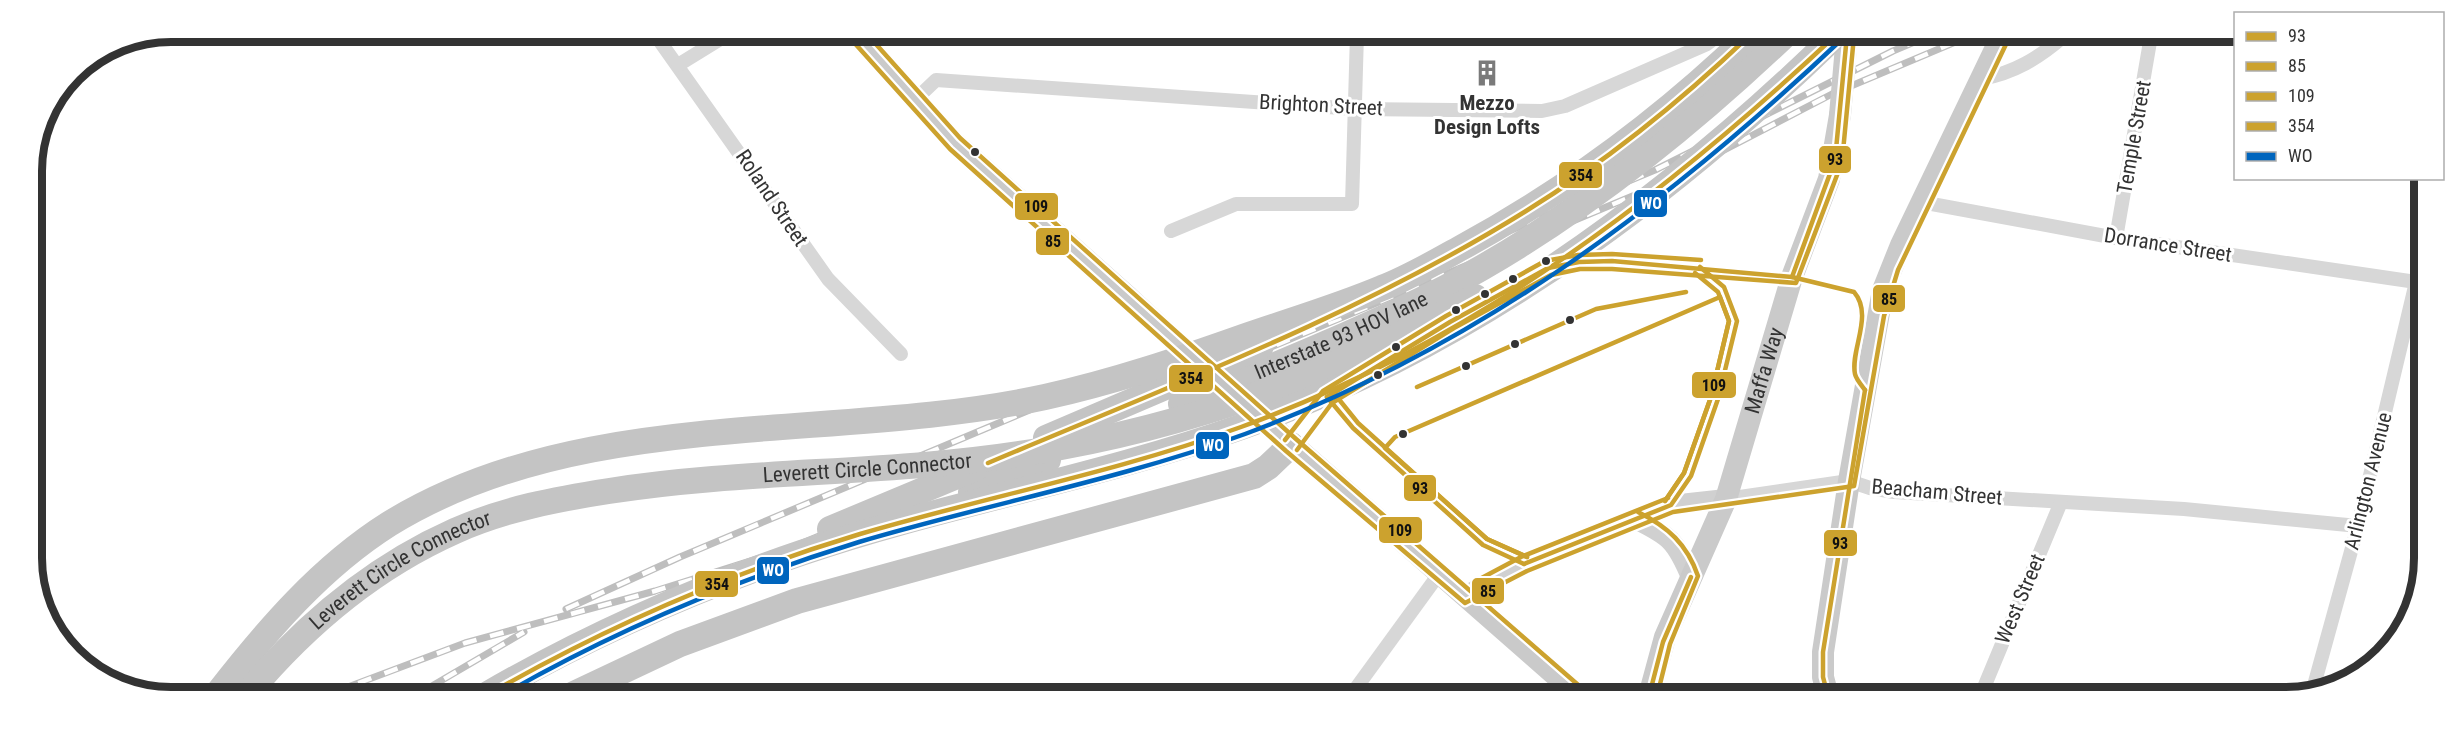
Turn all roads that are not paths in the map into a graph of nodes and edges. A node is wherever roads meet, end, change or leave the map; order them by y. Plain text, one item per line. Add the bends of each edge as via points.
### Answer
1 (661, 42) edge
2 (715, 42) edge
3 (864, 42) edge
4 (1357, 42) edge
5 (1710, 42) edge
6 (1742, 42) edge
7 (1777, 42) edge
8 (1828, 42) edge
9 (1846, 42) edge
10 (1999, 42) edge
11 (2056, 42) edge
12 (2150, 42) edge
13 (678, 65) junction
14 (1981, 79) junction
15 (915, 100) junction
16 (1356, 109) junction
17 (1922, 202) junction
18 (1611, 225) junction
19 (1171, 231) dead end
20 (2116, 238) junction
21 (2414, 276) edge
22 (1384, 288) junction
23 (2414, 294) edge
24 (901, 354) dead end
25 (1285, 439) junction
26 (1004, 456) junction
27 (1849, 481) junction
28 (1726, 499) junction
29 (2061, 501) junction
30 (1635, 519) junction
31 (2358, 526) junction
32 (1439, 574) junction
33 (1691, 578) junction
34 (1465, 596) junction
35 (2314, 684) edge
36 (223, 687) edge
37 (254, 687) edge
38 (489, 687) edge
39 (501, 687) edge
40 (528, 687) edge
41 (589, 687) edge
42 (1357, 687) edge
43 (1569, 687) edge
44 (1651, 687) edge
45 (1825, 687) edge
46 (1984, 687) edge

1 - 13 street, Roland Street
2 - 13 street
3 - 15 main road
4 - 16 street
5 - 16 street, Brighton Street via 1555,109
6 - 22 highway, bridge via 1643,127 1542,200
7 - 40 highway, Interstate 93 HOV lane, bridge via 1659,147 1608,185 1558,221 1449,285 1339,339 638,630
8 - 18 highway, bridge via 1711,150
9 - 28 main road, Maffa Way, bridge via 1829,179 1792,277
10 - 14 main road
11 - 14 street via 2019,69
12 - 20 street, Temple Street
13 - 24 street, Roland Street via 828,279
14 - 17 main road
15 - 16 street, Brighton Street via 936,80
15 - 25 main road, bridge via 955,143
16 - 19 street via 1352,204 1236,204
17 - 20 street, Dorrance Street
17 - 27 main road via 1883,290
18 - 26 highway, Leverett Circle Connector, bridge via 1419,327 1264,394 1151,428
18 - 39 highway, bridge via 1553,267 1458,326 1298,404 1164,452 863,534 742,574 632,618
20 - 21 street, Dorrance Street
22 - 26 highway, bridge via 1216,367
22 - 36 highway, Leverett Circle Connector, bridge via 1160,365 1044,397 924,415 659,440 559,458 499,474 413,510 360,544 294,603
23 - 31 street, Arlington Avenue
25 - 32 main road
25 - 41 highway via 1268,467 1239,481 788,604 680,644
26 - 37 highway, Leverett Circle Connector, bridge via 929,465 684,480 513,510 455,531 396,561 311,627
26 - 38 highway, bridge via 630,613
27 - 28 street, Beacham Street
27 - 29 street, Beacham Street via 1894,492
27 - 45 main road via 1823,652
28 - 30 main road, Beacham Street via 1671,505
28 - 33 main road, Maffa Way
29 - 31 street, Beacham Street
29 - 46 street, West Street
30 - 33 main road via 1666,534
30 - 34 main road, Beacham Street via 1524,564
31 - 35 street, Arlington Avenue
32 - 34 main road
32 - 42 street
33 - 44 main road, Maffa Way via 1663,642
34 - 43 main road

